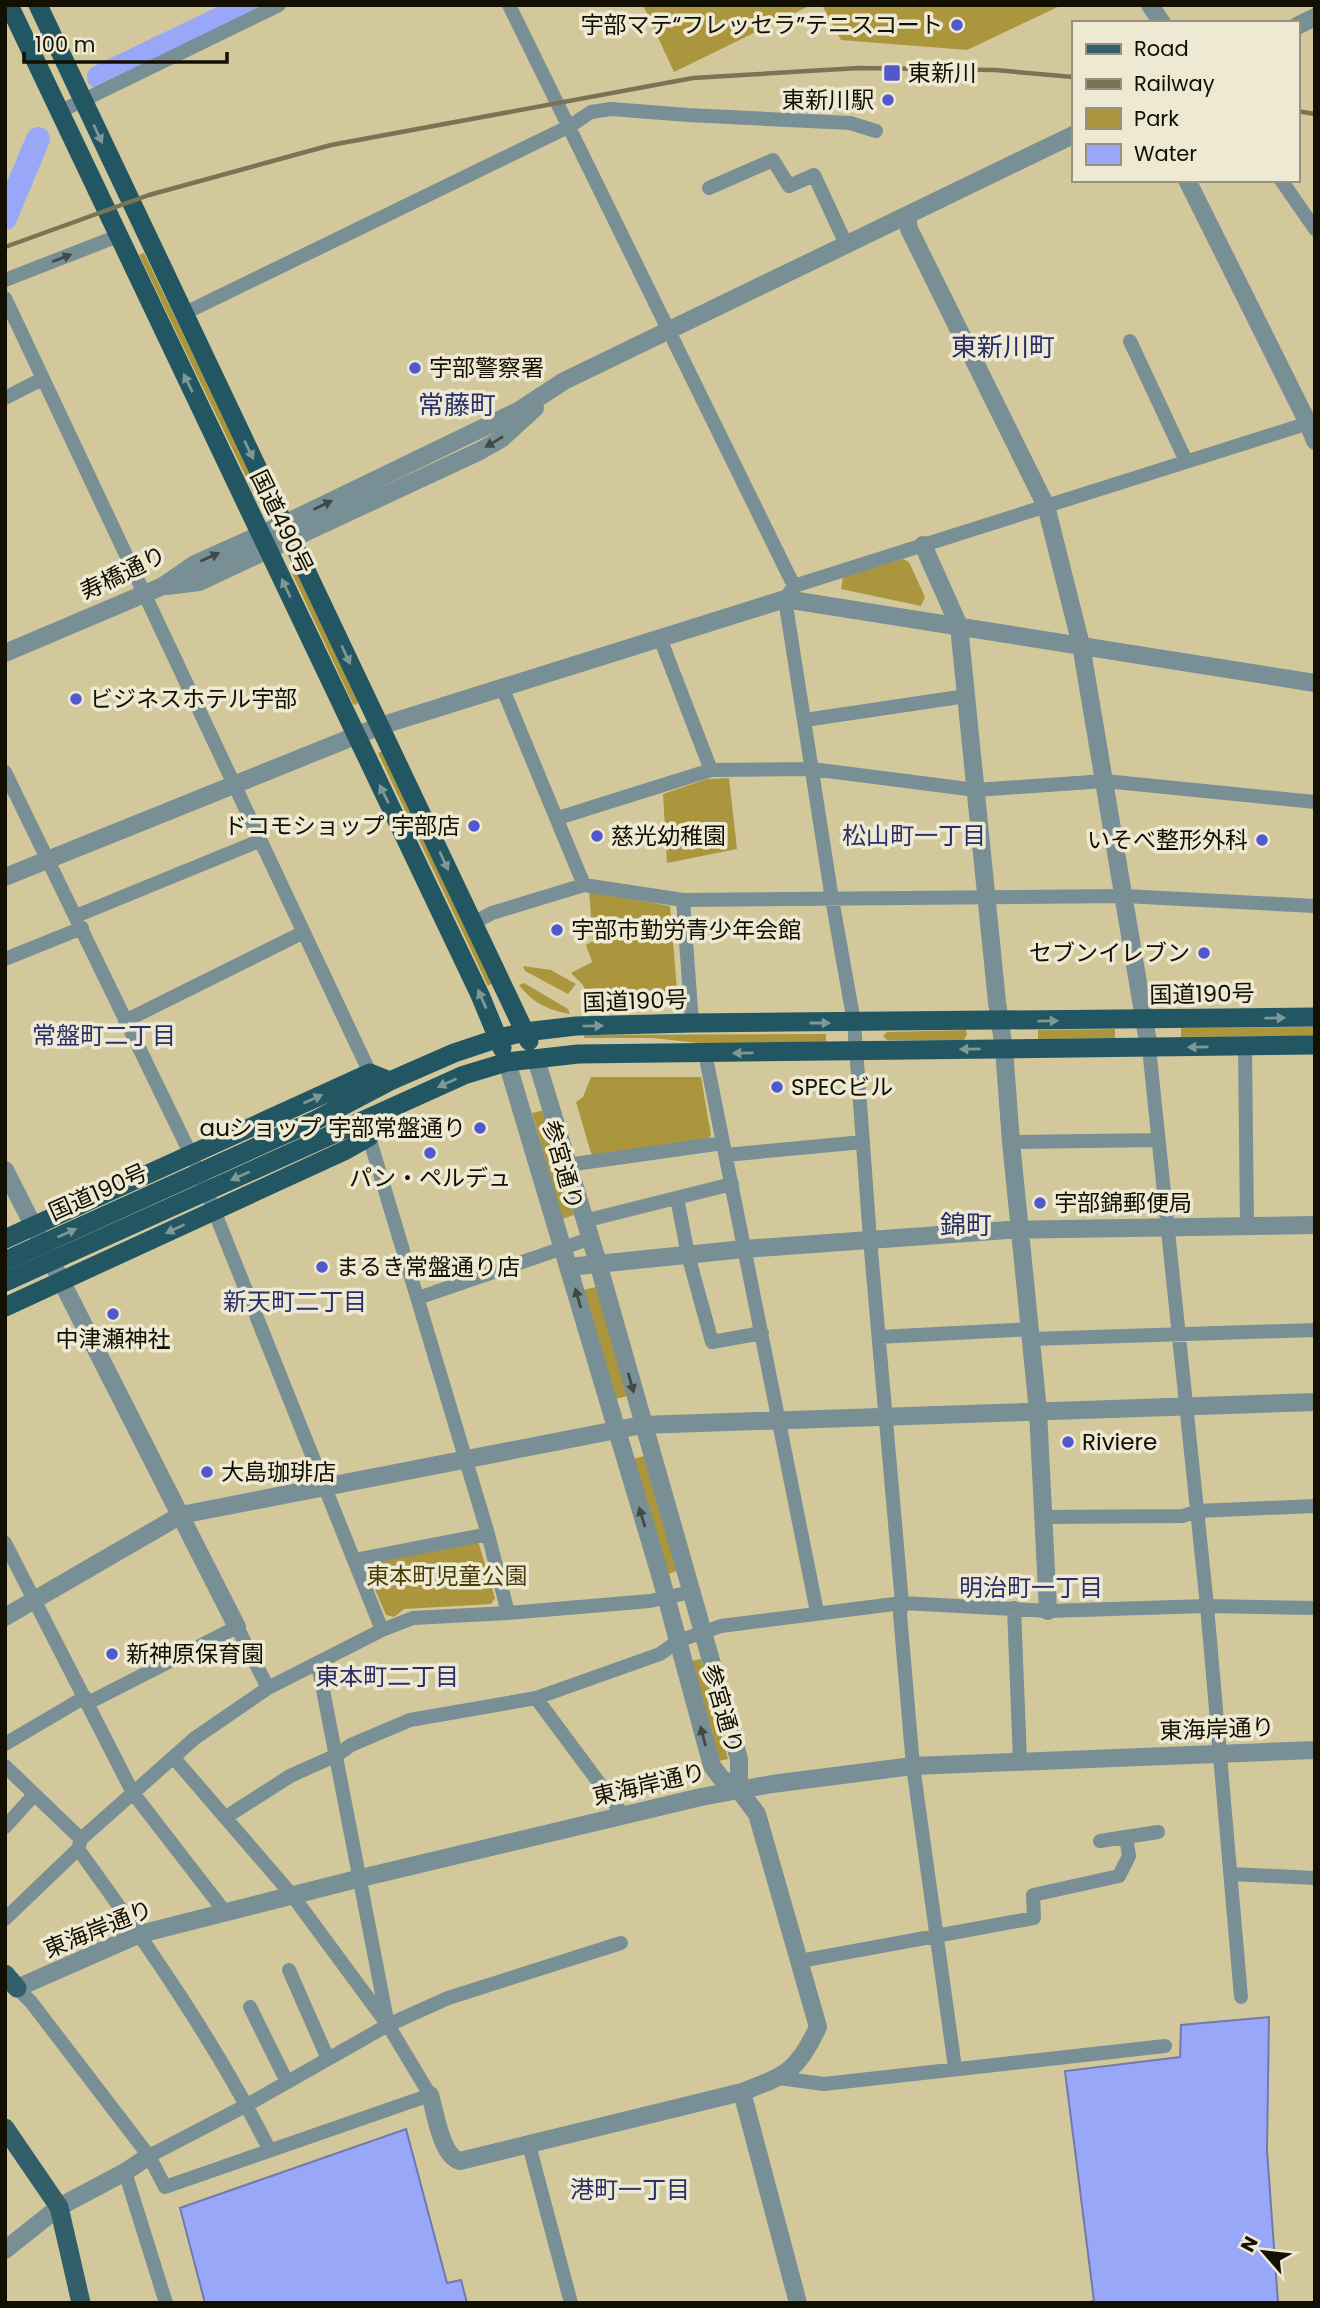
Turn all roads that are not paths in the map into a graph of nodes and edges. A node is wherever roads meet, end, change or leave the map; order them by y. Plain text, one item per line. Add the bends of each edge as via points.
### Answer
1 (9, 5) edge
2 (38, 5) edge
3 (279, 5) edge
4 (509, 5) edge
5 (1150, 5) edge
6 (1315, 17) edge
7 (1161, 21) edge
8 (1299, 25) edge
9 (83, 102) junction
10 (59, 112) junction
11 (570, 126) junction
12 (876, 131) dead end
13 (1072, 135) edge
14 (1188, 182) edge
15 (1282, 182) edge
16 (709, 188) dead end
17 (907, 216) junction
18 (1315, 229) edge
19 (118, 236) junction
20 (846, 244) junction
21 (5, 280) edge
22 (5, 298) edge
23 (183, 314) junction
24 (667, 331) junction
25 (1129, 341) dead end
26 (42, 379) junction
27 (5, 398) edge
28 (1311, 422) edge
29 (1315, 440) edge
30 (1186, 461) junction
31 (1046, 506) junction
32 (288, 531) junction
33 (265, 542) junction
34 (923, 545) junction
35 (789, 592) junction
36 (144, 595) junction
37 (959, 626) junction
38 (660, 638) junction
39 (1082, 645) junction
40 (5, 653) edge
41 (1315, 683) edge
42 (502, 687) junction
43 (966, 696) junction
44 (805, 720) junction
45 (380, 726) junction
46 (356, 734) junction
47 (812, 769) junction
48 (711, 770) junction
49 (5, 772) edge
50 (1105, 781) junction
51 (232, 784) junction
52 (976, 790) junction
53 (1315, 802) edge
54 (558, 818) junction
55 (259, 841) junction
56 (49, 861) junction
57 (5, 877) edge
58 (584, 885) junction
59 (1125, 896) junction
60 (986, 897) junction
61 (832, 899) junction
62 (683, 900) junction
63 (1315, 906) edge
64 (79, 922) junction
65 (473, 923) junction
66 (302, 933) junction
67 (5, 959) edge
68 (1315, 1017) edge
69 (1145, 1020) junction
70 (125, 1021) junction
71 (1000, 1021) junction
72 (854, 1022) junction
73 (692, 1023) junction
74 (525, 1032) junction
75 (499, 1038) junction
76 (1315, 1045) edge
77 (1245, 1046) junction
78 (1149, 1048) junction
79 (1004, 1049) junction
80 (857, 1051) junction
81 (705, 1054) junction
82 (536, 1059) junction
83 (507, 1062) junction
84 (370, 1073) junction
85 (390, 1081) junction
86 (360, 1095) junction
87 (380, 1113) junction
88 (350, 1127) junction
89 (369, 1137) junction
90 (1158, 1140) junction
91 (863, 1142) junction
92 (1011, 1142) junction
93 (724, 1149) junction
94 (191, 1154) junction
95 (567, 1165) junction
96 (5, 1170) edge
97 (203, 1182) junction
98 (732, 1184) junction
99 (677, 1198) junction
100 (215, 1210) junction
101 (584, 1221) junction
102 (1315, 1225) edge
103 (33, 1226) junction
104 (1247, 1226) junction
105 (1167, 1227) junction
106 (1020, 1229) junction
107 (5, 1239) edge
108 (589, 1239) junction
109 (870, 1239) junction
110 (562, 1247) junction
111 (744, 1249) junction
112 (47, 1252) junction
113 (688, 1255) junction
114 (5, 1261) edge
115 (598, 1263) junction
116 (568, 1267) junction
117 (5, 1282) edge
118 (62, 1282) junction
119 (418, 1298) junction
120 (5, 1307) edge
121 (1315, 1331) edge
122 (762, 1333) junction
123 (1031, 1334) junction
124 (1180, 1334) junction
125 (879, 1337) junction
126 (1315, 1402) edge
127 (1187, 1407) junction
128 (1038, 1411) junction
129 (887, 1417) junction
130 (780, 1422) junction
131 (642, 1425) junction
132 (616, 1430) junction
133 (466, 1458) junction
134 (324, 1485) junction
135 (1315, 1506) edge
136 (1197, 1511) junction
137 (181, 1515) junction
138 (1043, 1517) junction
139 (488, 1534) junction
140 (5, 1543) edge
141 (354, 1560) junction
142 (691, 1592) junction
143 (666, 1599) junction
144 (34, 1600) junction
145 (902, 1603) junction
146 (1207, 1606) junction
147 (1014, 1608) junction
148 (1315, 1608) edge
149 (1048, 1611) junction
150 (817, 1612) junction
151 (508, 1613) junction
152 (5, 1617) edge
153 (237, 1627) junction
154 (382, 1630) junction
155 (703, 1633) junction
156 (678, 1641) junction
157 (318, 1664) junction
158 (268, 1688) junction
159 (536, 1698) junction
160 (86, 1700) junction
161 (5, 1744) edge
162 (1315, 1750) edge
163 (1221, 1753) junction
164 (337, 1755) junction
165 (174, 1758) junction
166 (1020, 1761) junction
167 (5, 1766) edge
168 (913, 1766) junction
169 (739, 1790) junction
170 (133, 1793) junction
171 (34, 1795) junction
172 (623, 1815) junction
173 (226, 1818) junction
174 (5, 1827) edge
175 (1158, 1832) dead end
176 (1126, 1837) junction
177 (1100, 1841) dead end
178 (79, 1844) junction
179 (1231, 1874) junction
180 (361, 1878) junction
181 (1315, 1878) edge
182 (292, 1895) junction
183 (225, 1912) junction
184 (5, 1919) edge
185 (140, 1934) junction
186 (938, 1934) junction
187 (621, 1943) dead end
188 (800, 1961) junction
189 (289, 1970) dead end
190 (8, 1987) edge
191 (1241, 1997) dead end
192 (250, 2007) dead end
193 (388, 2025) junction
194 (1165, 2046) dead end
195 (328, 2059) junction
196 (955, 2068) junction
197 (779, 2078) junction
198 (287, 2082) junction
199 (742, 2092) junction
200 (430, 2095) junction
201 (247, 2105) junction
202 (6, 2131) edge
203 (529, 2145) junction
204 (269, 2149) junction
205 (149, 2155) junction
206 (125, 2172) junction
207 (58, 2207) junction
208 (5, 2249) edge
209 (166, 2301) edge
210 (81, 2303) edge
211 (150, 2303) edge
212 (571, 2303) edge
213 (798, 2303) edge

1 - 10 highway, 国道490号
2 - 9 highway, 国道490号
3 - 9 street
4 - 11 street
5 - 7 street
6 - 8 street
9 - 10 street
9 -> 23 highway, 国道490号
10 - 19 highway, 国道490号
11 - 12 street via 591,112 611,109 850,123
11 - 23 street
11 - 24 street
13 - 17 street, 寿橋通り
14 - 28 street
15 - 18 street
16 - 20 street via 773,160 789,186 814,175
17 - 20 street, 寿橋通り
17 - 31 street via 909,229
21 -> 19 street
33 -> 19 highway, 国道490号
20 - 24 street, 寿橋通り
22 - 26 street
23 -> 32 highway, 国道490号
24 - 32 street, 寿橋通り via 564,381 518,411
24 - 35 street
25 - 30 street
26 - 27 street
26 - 36 street
28 - 29 street
28 - 30 street
30 - 31 street
31 - 34 street
31 - 39 street
32 - 33 street, 寿橋通り
32 -> 45 highway, 国道490号
33 - 36 street, 寿橋通り via 199,582 163,586
46 -> 33 highway, 国道490号
34 - 35 street
34 - 37 street
35 - 37 street
35 - 38 street
35 - 44 street
36 - 40 street, 寿橋通り
36 - 51 street
37 - 39 street
37 - 43 street
38 - 42 street
38 - 48 street
39 - 41 street
39 - 50 street
42 - 45 street
42 - 54 street
43 - 44 street
43 - 52 street
44 - 47 street
45 - 46 street
45 -> 65 highway, 国道490号
46 - 51 street
75 -> 46 highway, 国道490号
47 - 48 street
47 - 52 street
47 - 61 street
48 - 54 street
49 - 56 street
50 - 52 street
50 - 53 street
50 - 59 street
51 - 55 street
51 - 56 street
52 - 60 street
54 - 58 street
55 - 64 street
55 - 66 street
56 - 57 street
56 - 64 street
58 - 62 street
58 - 65 street
59 - 60 street
59 - 63 street
59 - 69 street
60 - 61 street
60 - 71 street
61 - 62 street
61 - 72 street
62 - 73 street
64 - 67 street
64 - 70 street
65 - 74 highway, 国道490号
66 - 70 street
66 - 84 street
69 -> 68 highway, 国道190号
71 -> 69 highway, 国道190号
69 - 78 street
70 - 94 street
71 - 72 highway, 国道190号
71 - 79 street
73 -> 72 highway, 国道190号
72 - 80 street
74 -> 73 highway, 国道190号
74 - 75 highway, 国道190号
74 - 82 highway, 国道490号
75 - 83 highway, 国道490号
75 - 85 highway, 国道190号
76 - 77 highway, 国道190号
77 -> 78 highway, 国道190号
77 - 104 street
78 - 79 highway, 国道190号
78 - 90 street
79 -> 80 highway, 国道190号
79 - 92 street
80 -> 81 highway, 国道190号
80 - 91 street
81 - 82 highway, 国道190号 via 578,1054
81 - 93 street
82 - 83 highway, 国道190号
82 - 95 street, 参宮通り
83 -> 87 highway, 国道190号 via 464,1075
83 - 110 street, 参宮通り
84 - 85 highway
84 - 86 highway
94 -> 84 highway
85 - 86 highway, 国道190号
86 - 97 highway, 国道190号
87 - 88 highway, 国道190号
87 - 89 highway
88 - 89 highway
88 -> 97 highway, 国道190号
89 - 100 highway
89 - 119 street
90 - 92 street
90 - 105 street
91 - 93 street
91 - 109 street
92 - 106 street
93 - 95 street
93 - 98 street
94 - 97 street
94 - 103 highway
95 - 101 street, 参宮通り
96 - 103 street
97 - 100 street
97 - 112 highway, 国道190号
98 - 99 street
98 - 111 street
99 - 101 street
99 - 113 street
100 -> 118 highway
100 - 134 street
101 - 108 street, 参宮通り
102 - 104 street
103 - 107 highway
103 - 112 street
104 - 105 street
105 - 106 street
105 - 124 street
106 - 109 street
106 - 123 street
108 - 110 street
108 - 115 street, 参宮通り
109 - 111 street
109 - 125 street
110 - 116 street, 参宮通り
110 - 119 street
111 - 113 street
111 - 122 street
112 - 114 highway, 国道190号
112 - 117 highway, 国道190号
112 - 118 street
113 - 115 street
113 - 122 street via 712,1342
115 - 116 street
115 -> 131 street, 参宮通り
132 -> 116 street, 参宮通り
118 - 120 highway
118 - 137 street
119 - 133 street
121 - 124 street
122 - 130 street
123 - 124 street
123 - 125 street
123 - 128 street
124 - 127 street
125 - 129 street
126 - 127 street
127 - 128 street
127 - 136 street
128 - 129 street
128 - 138 street
129 - 130 street
129 - 145 street
130 - 131 street
130 - 150 street
131 - 132 street
131 - 142 street, 参宮通り
132 - 133 street
143 -> 132 street, 参宮通り
133 - 134 street
133 - 139 street
134 - 137 street
134 - 141 street
135 - 136 street
136 - 138 street via 1183,1516
136 - 146 street
137 - 144 street
137 - 153 street
138 - 149 street
139 - 141 street
139 - 151 street
140 - 144 street
141 - 154 street
142 - 143 street
142 - 155 street, 参宮通り
143 - 151 street
143 - 156 street, 参宮通り
144 - 152 street
144 - 160 street
145 - 147 street
145 - 150 street
145 - 168 street
146 - 148 street
146 - 149 street
146 - 163 street
147 - 149 street
147 - 166 street
150 - 155 street via 721,1626
151 - 154 street via 413,1618
153 - 158 street
153 - 160 street
154 - 157 street
155 - 156 street
155 - 169 street, 参宮通り via 739,1759
156 - 159 street via 660,1654
169 -> 156 street, 参宮通り via 720,1778 712,1766
157 - 158 street
157 - 164 street
158 - 165 street
159 - 164 street via 410,1720
159 - 172 street
160 - 161 street
160 - 170 street
162 - 163 street, 東海岸通り
163 - 166 street, 東海岸通り
163 - 179 street
164 - 173 street via 290,1776
164 - 180 street
165 - 170 street
165 - 173 street
166 - 168 street, 東海岸通り
167 - 171 street
168 - 169 street, 東海岸通り
168 - 186 street
169 - 172 street, 東海岸通り
169 - 188 street via 757,1814
170 - 178 street
170 - 183 street
171 - 174 street
171 - 178 street
172 - 180 street, 東海岸通り
173 - 182 street
175 - 176 street
176 - 177 street
176 - 186 street via 1129,1856 1119,1877 1033,1895 1034,1917
178 - 184 street
178 - 185 street
179 - 181 street
179 - 191 street
180 - 182 street, 東海岸通り
180 - 193 street
182 - 183 street, 東海岸通り
182 - 193 street
183 - 185 street, 東海岸通り
185 - 190 street, 東海岸通り
185 - 201 street
186 - 188 street
186 - 196 street
187 - 193 street via 448,1998
188 - 197 street via 818,2027 806,2053
189 - 195 street
190 - 205 street via 31,2003
192 - 198 street
193 - 195 street
193 - 200 street
194 - 196 street
195 - 198 street
196 - 197 street via 824,2084
197 - 199 street
198 - 201 street
199 - 203 street
199 - 213 street
200 - 203 street via 452,2159
200 - 204 street
201 - 204 street
201 - 205 street
202 - 207 main road
203 - 212 street
204 - 205 street via 165,2187
205 - 206 street
206 - 207 street
206 - 209 street
207 - 208 street
207 - 210 main road
209 - 211 street

